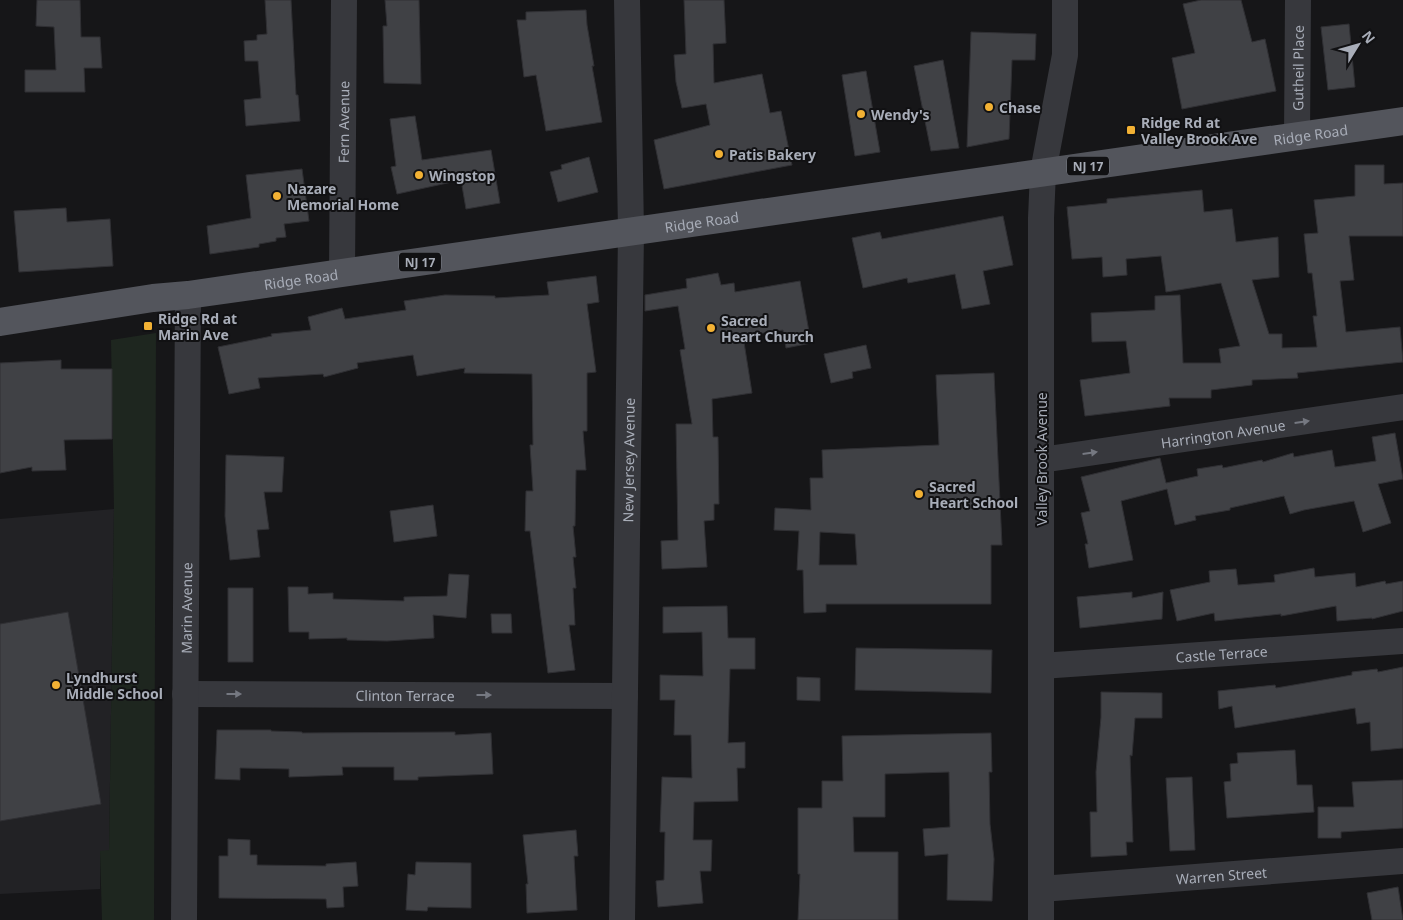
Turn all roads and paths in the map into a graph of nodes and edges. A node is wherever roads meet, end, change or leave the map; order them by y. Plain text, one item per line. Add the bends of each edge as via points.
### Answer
1 (344, 0) edge
2 (627, 0) edge
3 (1065, 0) edge
4 (1298, 0) edge
5 (1403, 121) edge
6 (1296, 136) junction
7 (1043, 172) junction
8 (631, 231) junction
9 (342, 273) junction
10 (188, 295) junction
11 (0, 322) edge
12 (1403, 407) edge
13 (1042, 460) junction
14 (1403, 641) edge
15 (1041, 666) junction
16 (185, 694) junction
17 (624, 696) junction
18 (1403, 861) edge
19 (1041, 889) junction
20 (184, 920) edge
21 (622, 920) edge
22 (1041, 920) edge

1 - 9 street, Fern Avenue
2 - 8 street, New Jersey Avenue
3 - 7 street, Valley Brook Avenue via 1065,55
4 - 6 street, Gutheil Place
5 - 6 main road, Ridge Road / NJ 17
6 - 7 main road, Ridge Road / NJ 17
7 - 8 main road, Ridge Road / NJ 17
7 - 13 street, Valley Brook Avenue
8 - 9 main road, Ridge Road / NJ 17
8 - 17 street, New Jersey Avenue
9 - 10 main road, Ridge Road / NJ 17
10 - 11 main road, Ridge Road / NJ 17
10 - 16 street, Marin Avenue
13 -> 12 street, Harrington Avenue
13 - 15 street, Valley Brook Avenue
14 - 15 street, Castle Terrace
15 - 19 street, Valley Brook Avenue
16 -> 17 street, Clinton Terrace
16 - 20 street, Marin Avenue
17 - 21 street, New Jersey Avenue
18 - 19 street, Warren Street
19 - 22 street, Valley Brook Avenue

